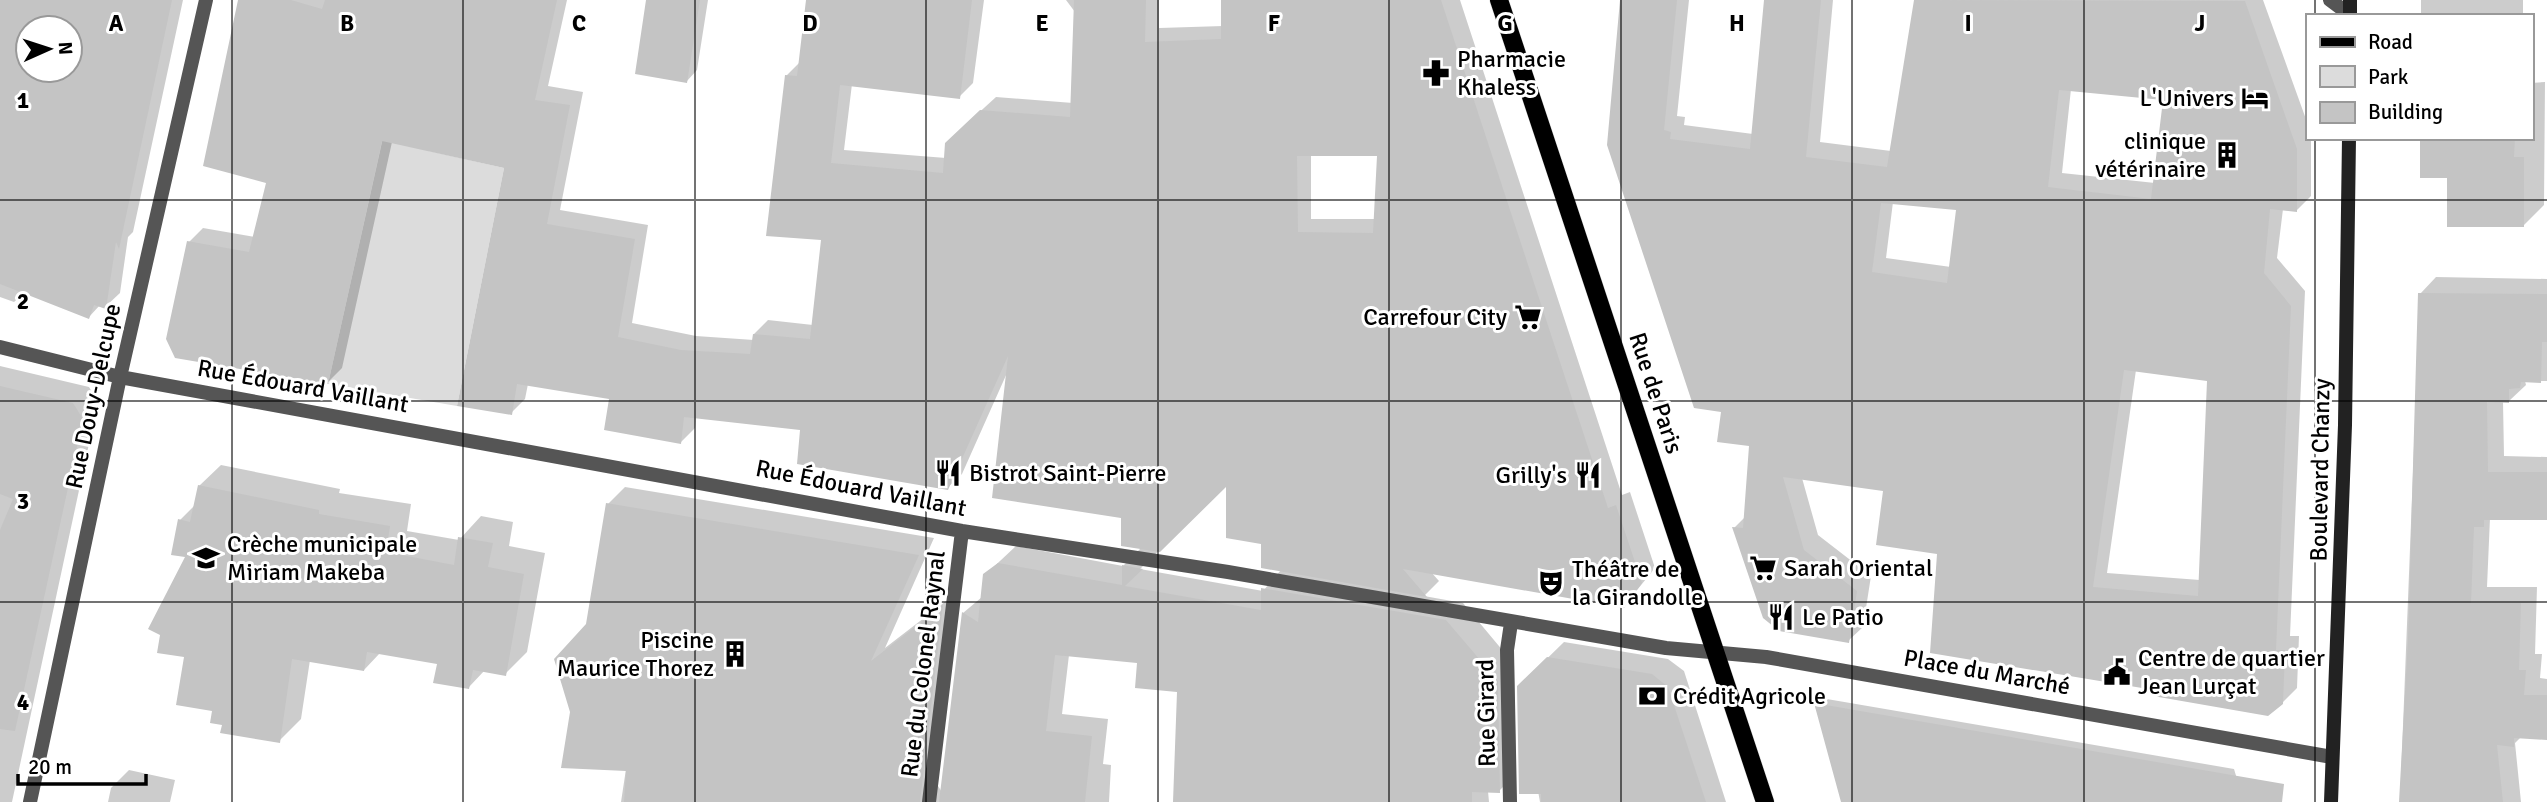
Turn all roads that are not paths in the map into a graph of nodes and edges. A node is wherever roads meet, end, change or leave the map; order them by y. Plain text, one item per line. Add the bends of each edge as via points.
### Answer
1 (206, 0) edge
2 (1499, 0) edge
3 (2330, 0) edge
4 (2349, 14) edge
5 (2349, 140) edge
6 (0, 347) edge
7 (120, 377) junction
8 (962, 531) junction
9 (1511, 623) junction
10 (1717, 653) junction
11 (2332, 757) junction
12 (30, 802) edge
13 (929, 802) edge
14 (1510, 802) edge
15 (1765, 802) edge
16 (2331, 802) edge

1 - 7 street, Rue Douy-Delcupe
2 - 10 main road, Rue de Paris
3 - 4 street
5 - 11 main road, Boulevard Chanzy via 2344,452
6 - 7 street, Rue Édouard Vaillant
7 - 8 street, Rue Édouard Vaillant
7 - 12 street, Rue Douy-Delcupe
8 - 9 street, Rue Édouard Vaillant via 1228,572
8 - 13 street, Rue du Colonel Raynal
9 - 10 street, Rue Édouard Vaillant
9 - 14 street, Rue Girard via 1507,650
10 - 11 street, Place du Marché via 2030,701
10 - 15 main road, Rue de Paris
11 - 16 main road, Boulevard Chanzy

